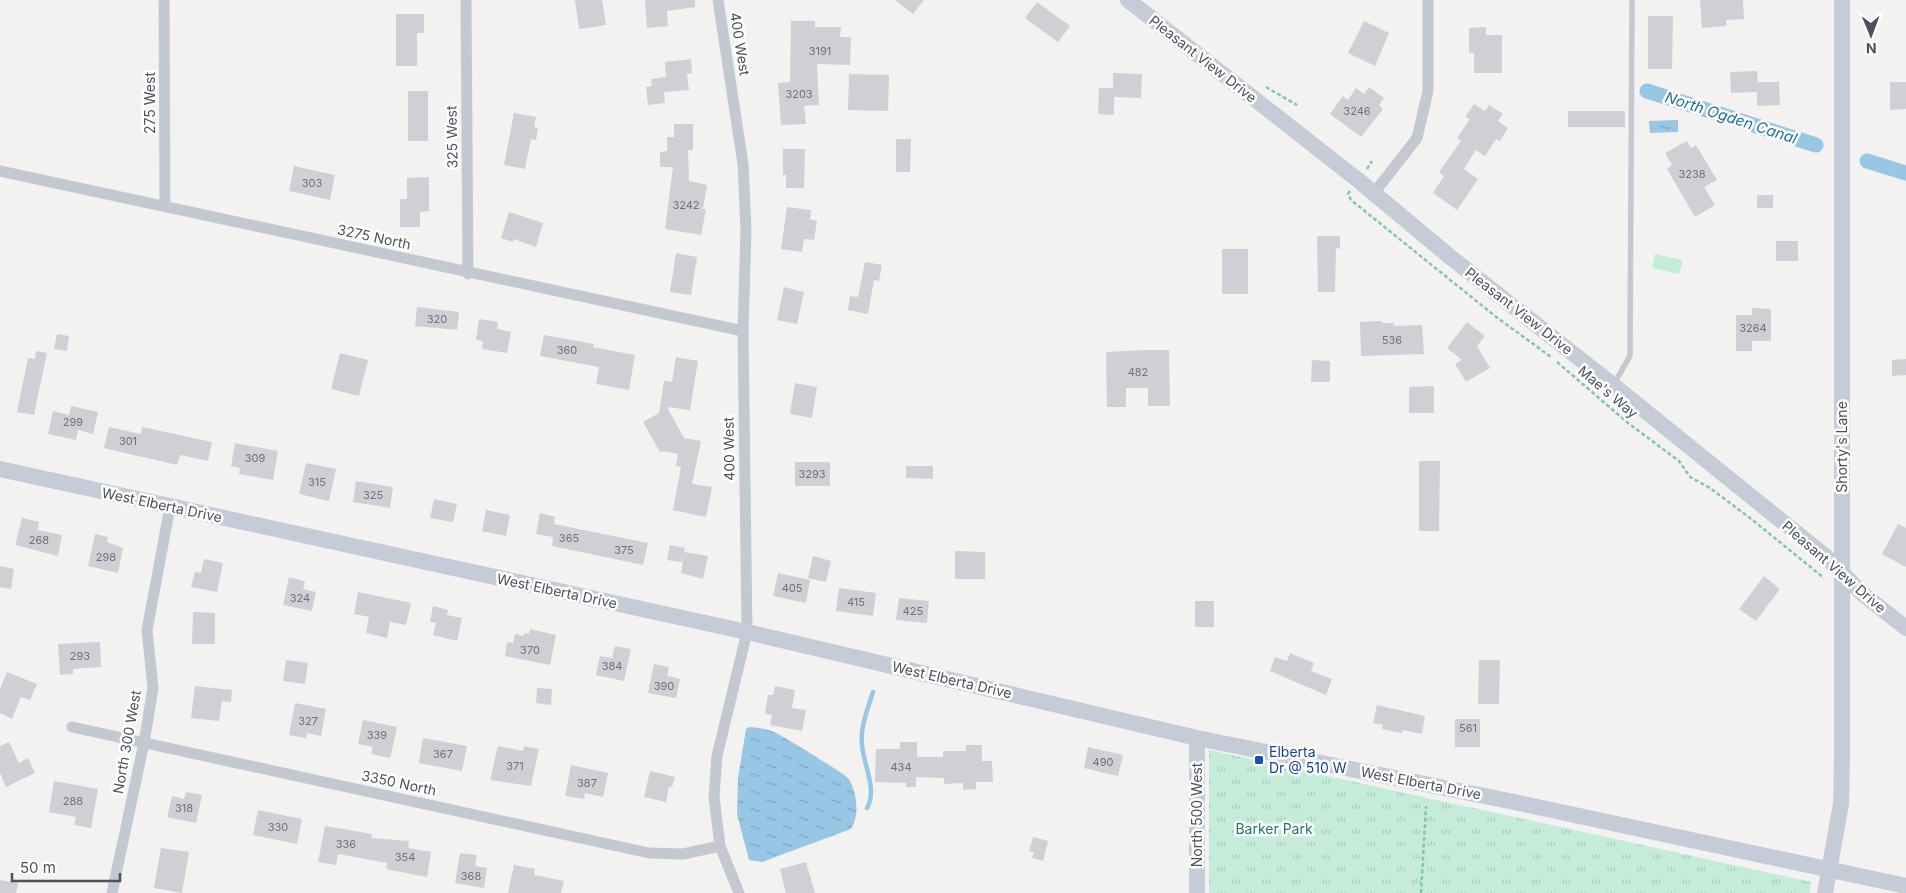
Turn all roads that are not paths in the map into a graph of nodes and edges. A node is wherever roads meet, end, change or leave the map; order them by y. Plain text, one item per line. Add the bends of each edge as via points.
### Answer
1 (164, 0) edge
2 (466, 0) edge
3 (718, 0) edge
4 (1128, 0) edge
5 (1428, 0) edge
6 (1632, 0) edge
7 (1842, 0) edge
8 (0, 171) edge
9 (1374, 193) junction
10 (165, 206) junction
11 (468, 274) junction
12 (743, 331) junction
13 (1613, 384) junction
14 (0, 469) edge
15 (170, 507) junction
16 (1842, 574) junction
17 (1906, 628) edge
18 (747, 632) junction
19 (72, 727) dead end
20 (1197, 738) junction
21 (144, 743) junction
22 (720, 846) junction
23 (1830, 870) junction
24 (1906, 886) edge
25 (112, 893) edge
26 (739, 893) edge
27 (1197, 893) edge
28 (1824, 893) edge

1 - 10 street, 275 West
2 - 11 street, 325 West
3 - 12 street, 400 West via 743,164 746,230
4 - 9 main road, Pleasant View Drive
5 - 9 street via 1428,92 1417,138
6 - 13 lane via 1630,356
7 - 16 main road, Shorty's Lane
8 - 10 street, 3275 North
9 - 13 main road, Pleasant View Drive
10 - 11 street, 3275 North
11 - 12 street, 3275 North
12 - 18 street, 400 West
13 - 16 main road, Pleasant View Drive via 1818,550
14 - 15 main road, West Elberta Drive
15 - 18 main road, West Elberta Drive
15 - 21 street, North 300 West via 147,630 153,688
16 - 17 main road, Pleasant View Drive
16 - 23 main road, Shorty's Lane via 1841,804
18 - 20 main road, West Elberta Drive
18 - 22 street, 400 West via 717,756 714,796
19 - 21 street, 3350 North
20 - 23 main road, West Elberta Drive
20 - 27 main road, North 500 West
21 - 22 street, 3350 North via 649,854 683,854
21 - 25 street, North 300 West
22 - 26 street, 400 West
23 - 24 main road, West Elberta Drive
23 - 28 main road, Shorty's Lane

